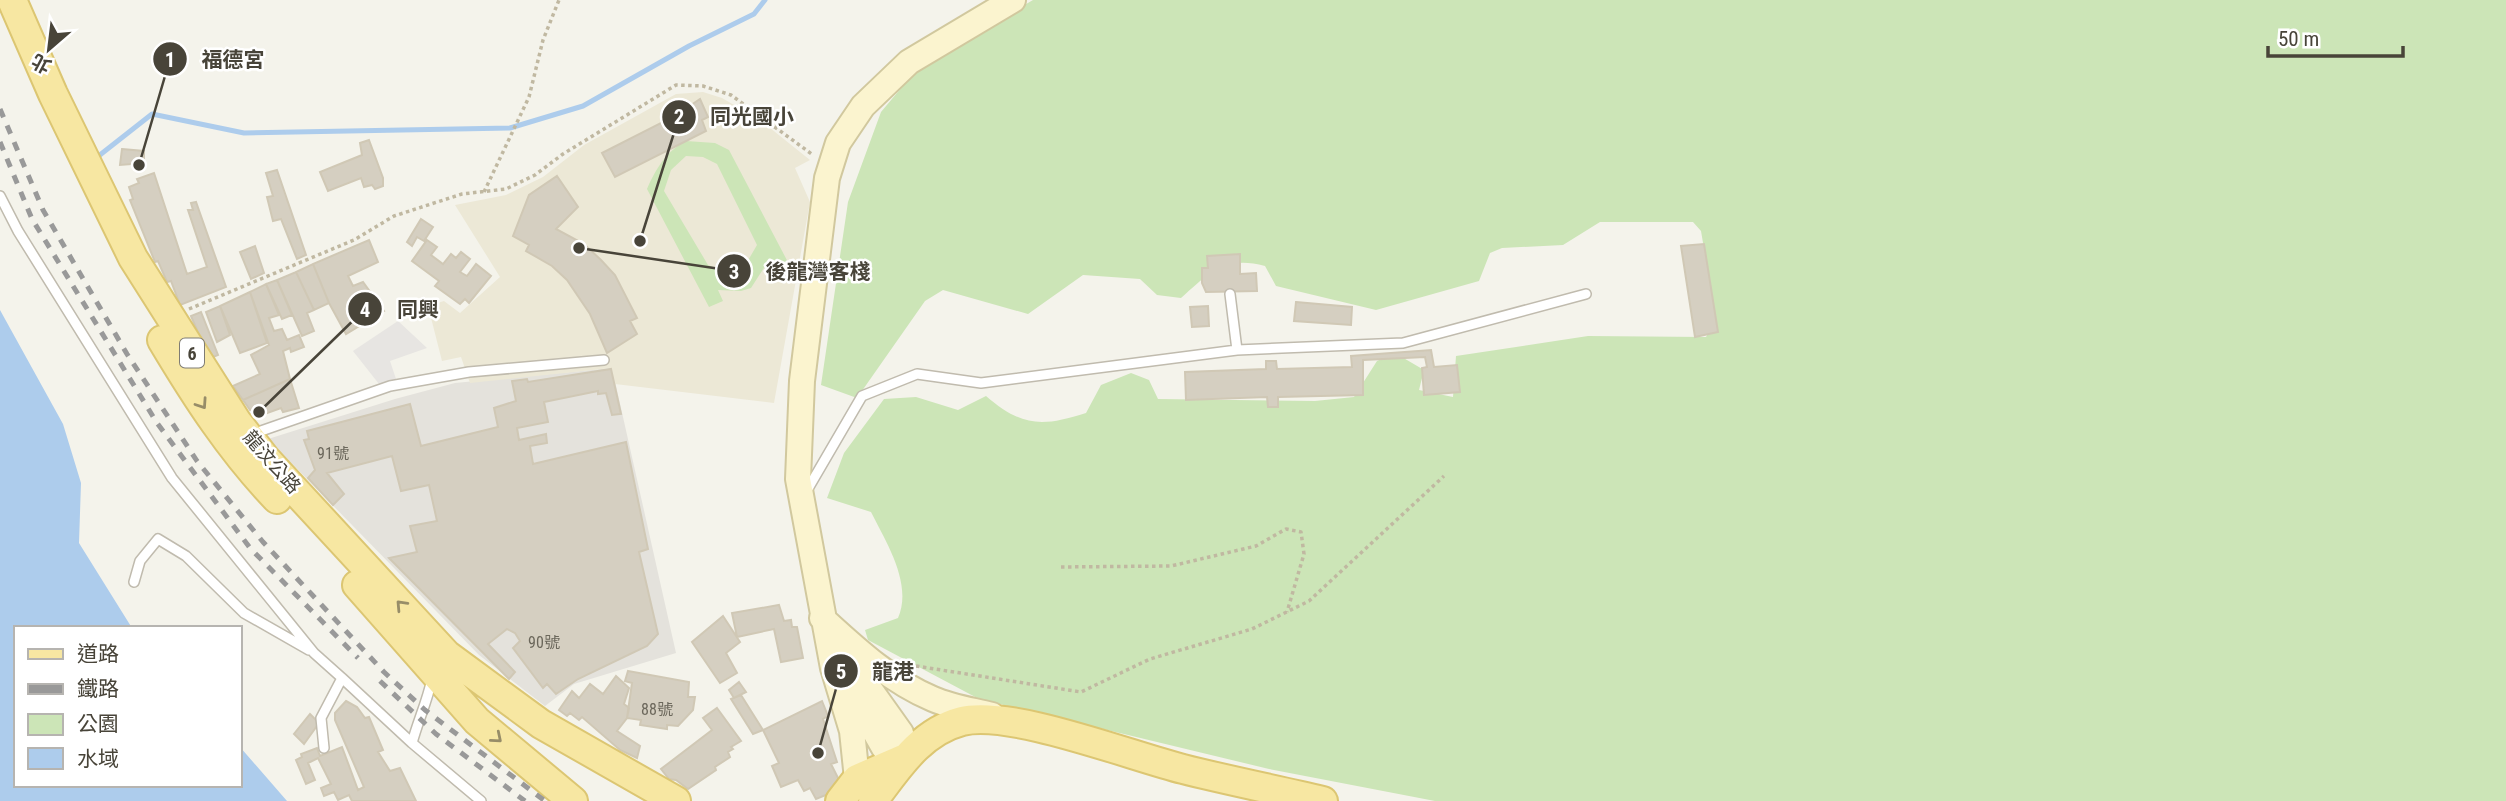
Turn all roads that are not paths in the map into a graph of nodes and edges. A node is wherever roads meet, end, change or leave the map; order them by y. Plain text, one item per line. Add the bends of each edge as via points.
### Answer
1 (12, 0) edge
2 (1013, 0) edge
3 (0, 19) edge
4 (0, 196) edge
5 (1230, 293) dead end
6 (1586, 293) dead end
7 (1237, 350) junction
8 (604, 360) dead end
9 (246, 449) junction
10 (801, 502) junction
11 (134, 582) dead end
12 (822, 618) junction
13 (314, 653) junction
14 (441, 663) junction
15 (342, 677) junction
16 (1016, 722) junction
17 (412, 743) junction
18 (324, 748) dead end
19 (906, 758) junction
20 (854, 795) edge
21 (481, 801) edge
22 (573, 801) edge
23 (656, 801) edge
24 (676, 801) edge
25 (1323, 801) edge

1 - 9 main road, 龍汶公路 / 6 via 133,258
2 - 10 main road via 909,62 863,106 838,143 827,178 802,381
3 -> 9 main road, 龍汶公路 / 6 via 117,264 187,383
4 - 13 lane via 172,478
5 - 7 lane
6 - 7 lane via 1403,342
7 - 10 lane via 981,383 917,374 862,396
8 - 9 lane via 469,372 390,386 261,430
9 - 14 main road, 龍汶公路 / 6
10 - 12 main road
11 - 13 lane via 140,561 158,539 186,556 244,613
12 - 16 main road via 904,685 934,700
12 - 19 main road via 901,733
12 - 20 main road via 852,731
13 - 15 lane
14 - 17 lane
14 -> 22 main road, 龍汶公路 / 6 via 477,721
14 - 23 main road via 539,741
14 - 24 main road, 龍汶公路 / 6
15 - 17 lane
15 - 18 lane via 321,718
16 - 19 main road via 963,721 928,735
16 - 25 main road via 1183,769
17 - 21 lane
19 - 20 main road

